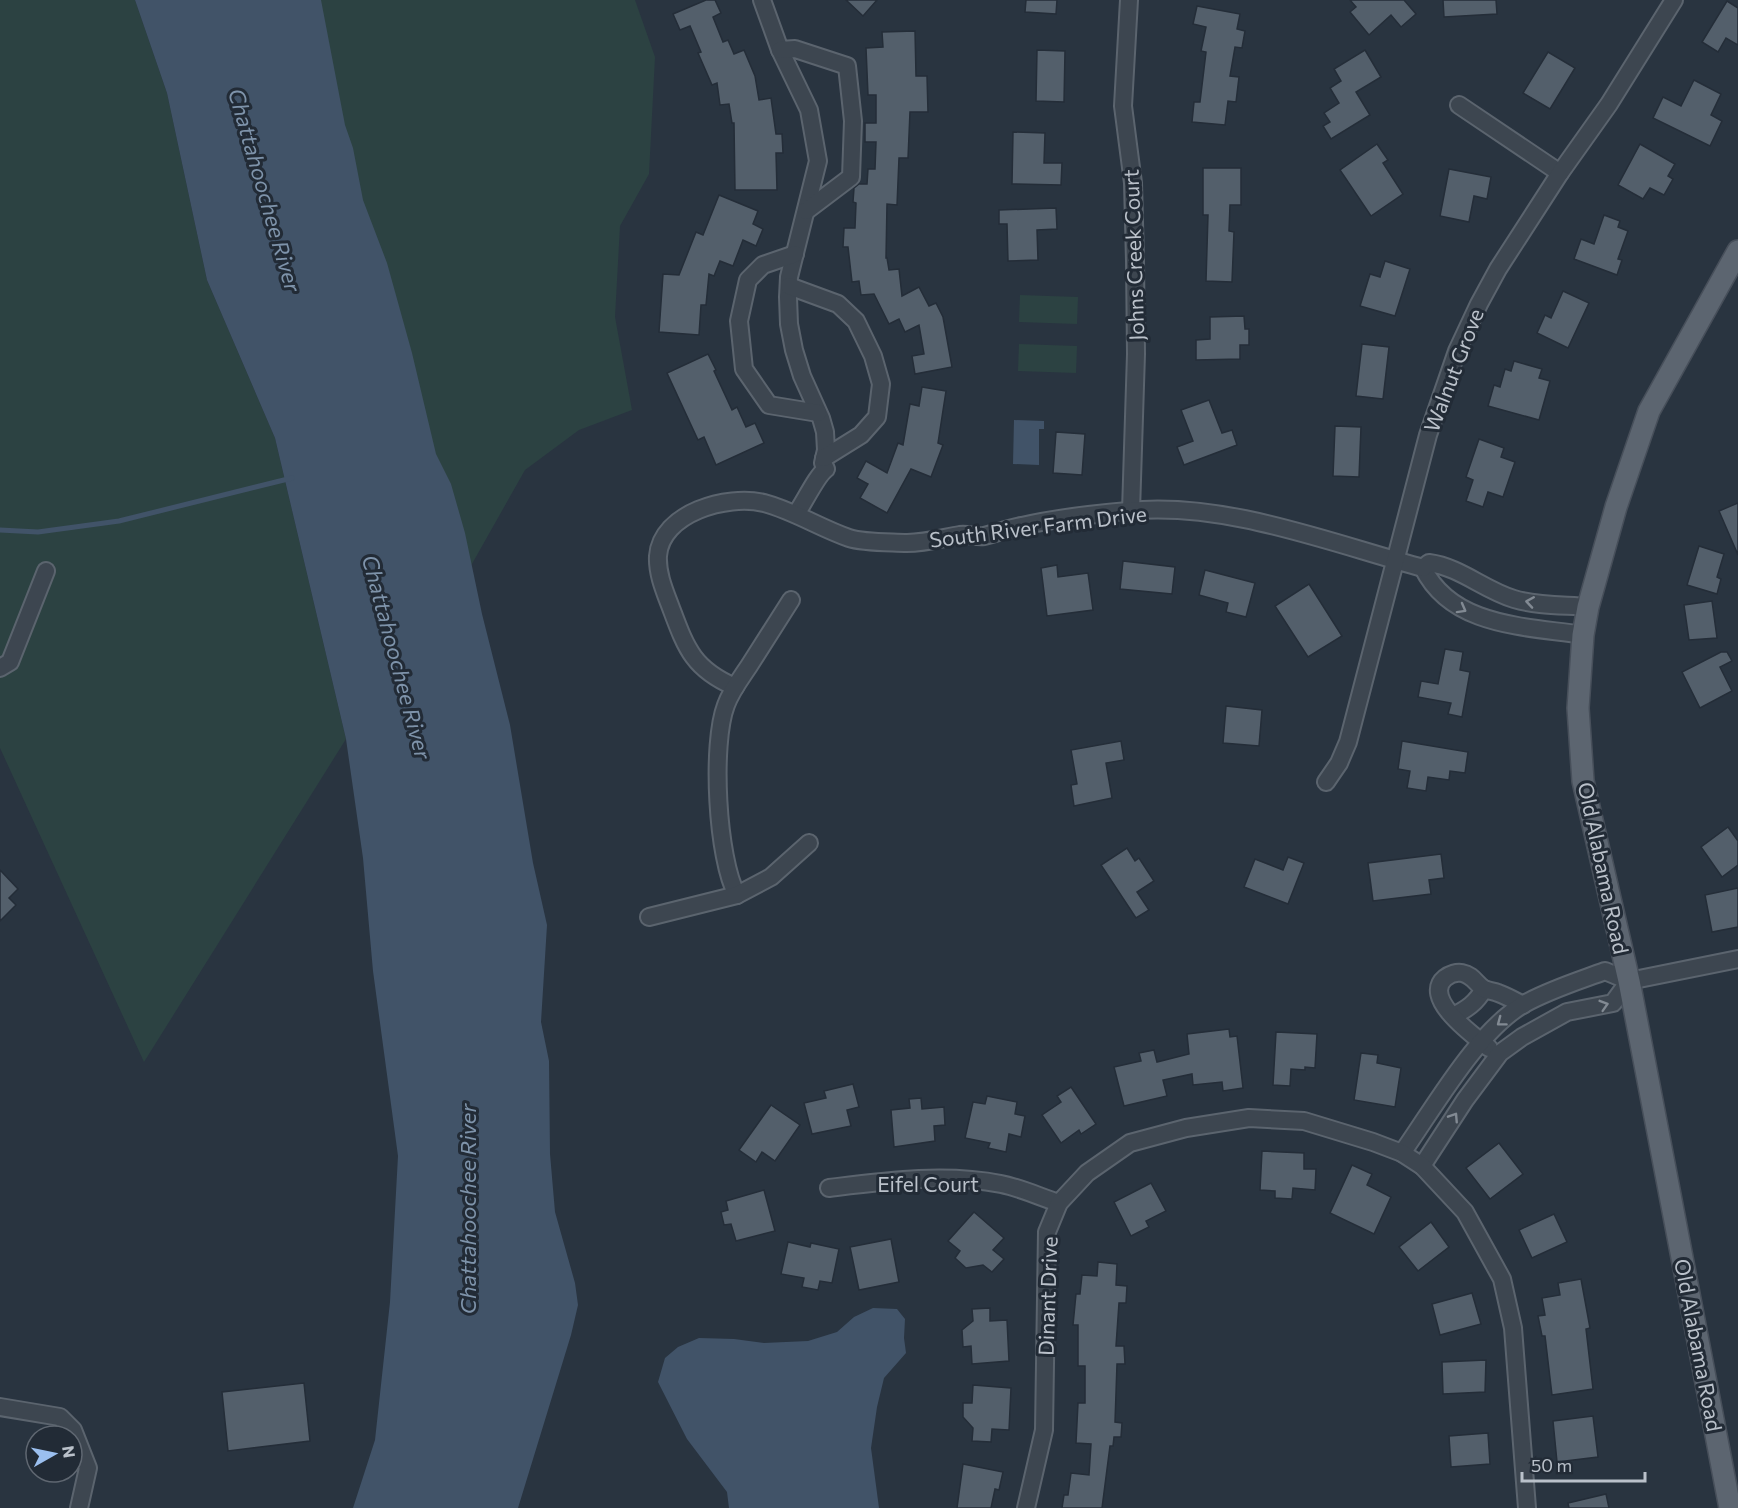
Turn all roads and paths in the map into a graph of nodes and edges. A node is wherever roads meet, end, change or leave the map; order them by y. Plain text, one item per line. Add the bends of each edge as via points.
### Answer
1 (762, 0) edge
2 (1129, 0) edge
3 (1674, 0) edge
4 (780, 50) junction
5 (1460, 105) dead end
6 (1560, 173) junction
7 (806, 212) junction
8 (1738, 251) edge
9 (795, 254) junction
10 (789, 286) junction
11 (819, 412) junction
12 (824, 458) junction
13 (1131, 511) junction
14 (796, 514) junction
15 (1396, 560) junction
16 (1423, 568) junction
17 (46, 571) dead end
18 (791, 600) dead end
19 (1588, 607) junction
20 (1583, 635) junction
21 (0, 668) edge
22 (735, 687) junction
23 (1326, 782) dead end
24 (809, 843) dead end
25 (737, 896) junction
26 (649, 917) dead end
27 (1738, 959) edge
28 (1629, 981) junction
29 (1484, 989) junction
30 (1556, 990) junction
31 (1523, 1005) junction
32 (1567, 1012) junction
33 (1453, 1016) junction
34 (1482, 1042) junction
35 (1500, 1053) junction
36 (1402, 1153) junction
37 (1422, 1166) junction
38 (829, 1188) dead end
39 (1059, 1203) junction
40 (0, 1407) edge
41 (79, 1508) edge
42 (1026, 1508) edge
43 (1527, 1508) edge
44 (1730, 1508) edge

1 - 4 street
2 - 13 street, Johns Creek Court via 1123,106 1136,261
3 - 6 street, Walnut Grove
4 - 7 street via 809,110 818,161
4 - 7 street via 795,49 847,66 853,121 851,177
5 - 6 street
6 - 15 street, Walnut Grove via 1498,269 1457,351 1428,435
7 - 9 street
8 - 19 main road, Old Alabama Road via 1649,411
9 - 10 street
9 - 11 street via 763,265 748,280 739,321 744,369 769,405
10 - 11 street via 794,350
10 - 12 street via 838,303 856,321 881,384 877,417 861,435
11 - 12 street via 825,432
12 - 14 street via 826,469
13 - 14 street, South River Farm Drive via 1023,525 982,537 964,534 910,543 851,539
13 - 15 street, South River Farm Drive via 1229,515
14 - 22 street, South River Farm Drive via 762,502 720,504 677,522 660,543 660,578 685,646 705,671
15 - 16 street, South River Farm Drive
15 - 23 street, Walnut Grove via 1348,742
19 -> 16 street, South River Farm Drive via 1515,600 1446,565 1429,563
16 -> 20 street via 1440,594 1474,615
17 - 21 street via 10,662
18 - 22 street
19 - 20 main road, Old Alabama Road
20 - 28 main road, Old Alabama Road via 1578,708 1583,781
22 - 25 street via 721,722 718,780 723,852
24 - 25 street via 771,877
25 - 26 street
27 - 28 street
28 - 30 street via 1605,970
32 -> 28 street via 1613,1003
28 - 44 main road, Old Alabama Road
29 - 31 street
29 - 33 street via 1477,1001
29 - 33 street via 1471,976 1460,972 1448,975 1438,989 1439,997
30 - 31 street
30 - 32 street
31 -> 34 street via 1494,1027
32 - 35 street
33 - 34 street
34 - 35 street
34 - 36 street
37 -> 35 street
36 - 37 street, Dinant Drive
36 - 39 street, Dinant Drive via 1304,1121 1249,1118 1186,1128 1130,1143 1087,1173
37 - 43 street, Dinant Drive via 1465,1212 1502,1279 1513,1328
38 - 39 street, Eifel Court via 892,1180 958,1179 1003,1184
39 - 42 street, Dinant Drive via 1047,1232 1044,1430
40 - 41 street via 60,1417 73,1430 88,1468

